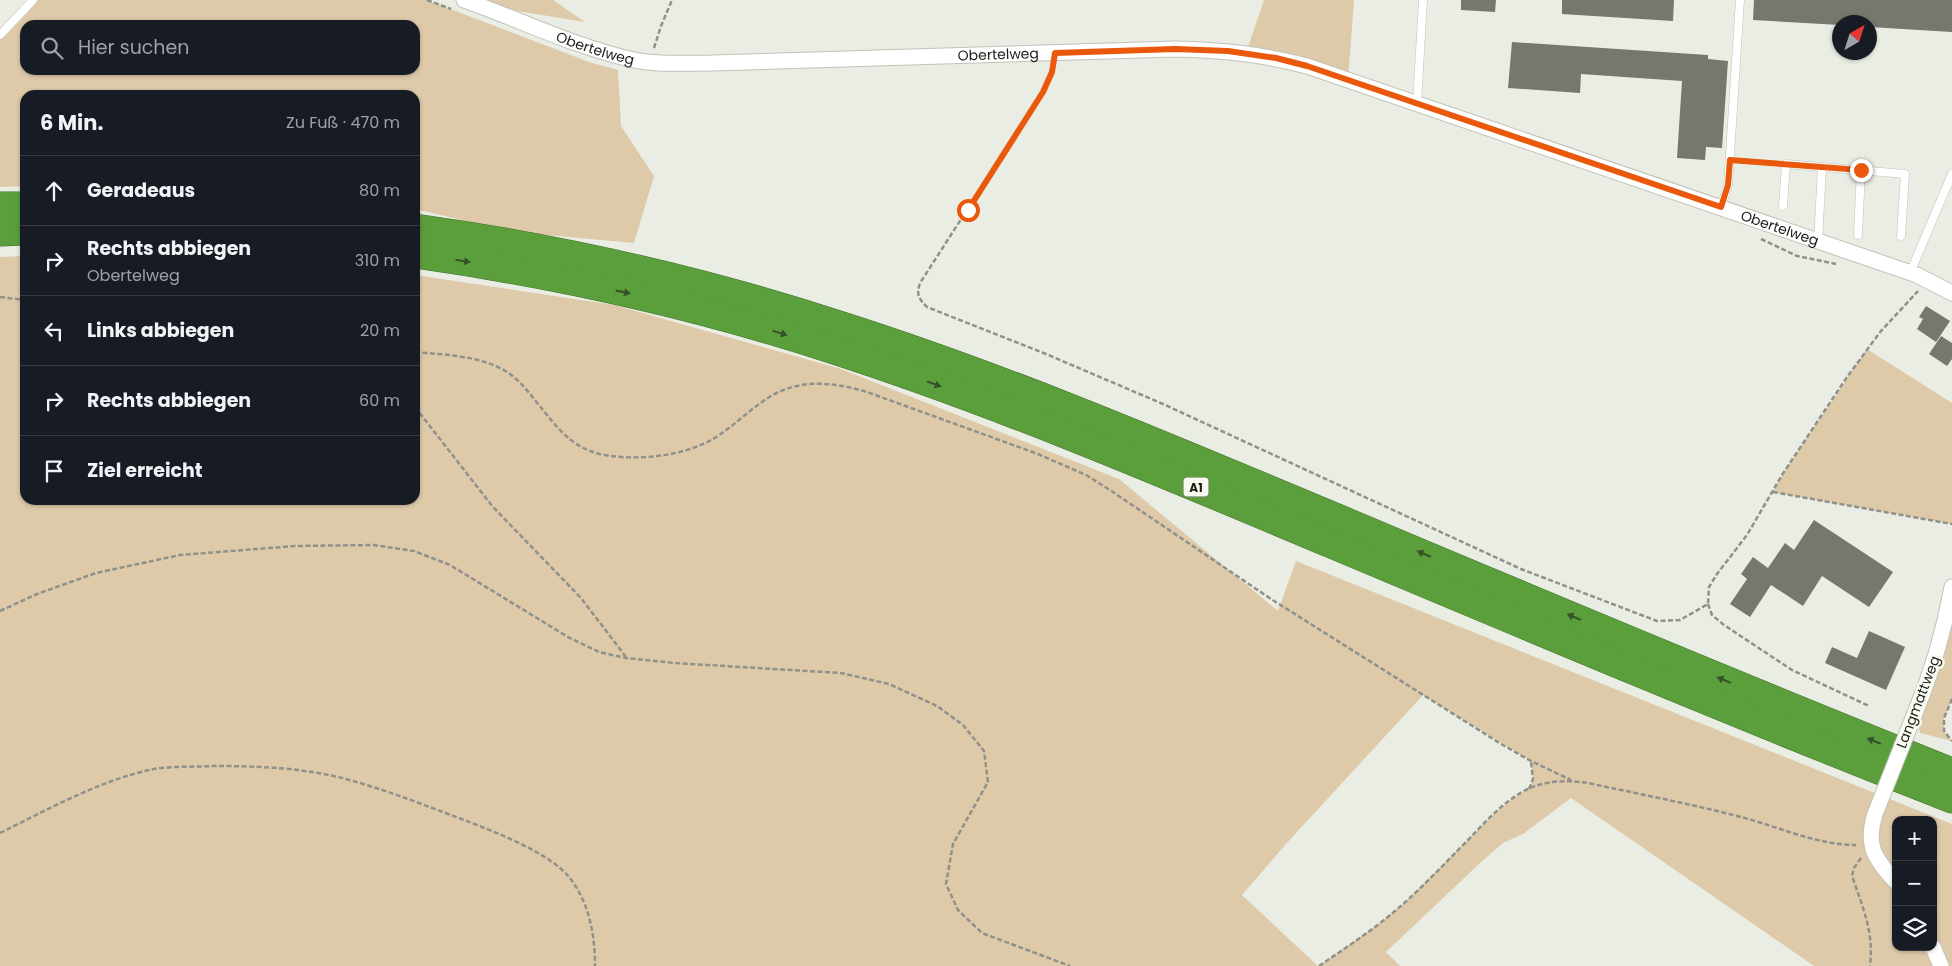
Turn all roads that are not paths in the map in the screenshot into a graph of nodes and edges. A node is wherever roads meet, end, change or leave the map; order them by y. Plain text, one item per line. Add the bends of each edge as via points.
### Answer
1 (33, 0) edge
2 (1423, 0) edge
3 (1740, 0) edge
4 (458, 4) edge
5 (0, 35) edge
6 (1417, 103) junction
7 (1822, 167) junction
8 (1861, 170) junction
9 (1952, 174) edge
10 (0, 206) edge
11 (20, 206) edge
12 (1783, 206) dead end
13 (1721, 207) junction
14 (420, 229) edge
15 (20, 231) edge
16 (0, 232) edge
17 (1858, 235) dead end
18 (1901, 236) dead end
19 (1818, 242) junction
20 (420, 255) edge
21 (1910, 273) junction
22 (1952, 293) edge
23 (1952, 588) edge
24 (1952, 772) edge
25 (1952, 799) edge
26 (1892, 877) edge
27 (1935, 951) edge
28 (1941, 966) edge

1 - 5 lane
2 - 6 lane
3 - 13 lane via 1728,185
4 - 6 street, Obertelweg via 586,48 651,62 1175,49 1228,51 1307,66
6 - 13 street, Obertelweg
7 - 8 lane
7 - 12 lane via 1786,164
7 - 19 lane
8 - 17 lane
8 - 18 lane via 1905,174
9 - 21 lane
10 - 11 highway
13 - 19 street, Obertelweg
24 -> 14 highway, A1 via 1119,427 943,360 836,324 680,279 562,253
15 - 16 highway
19 - 21 street, Obertelweg
20 -> 25 highway, A1 via 556,278 673,304 808,342 911,376 1101,448 1639,673
21 - 22 street, Obertelweg
23 - 26 street, Langmattweg, bridge via 1934,666 1870,829 1870,844
27 - 28 street

